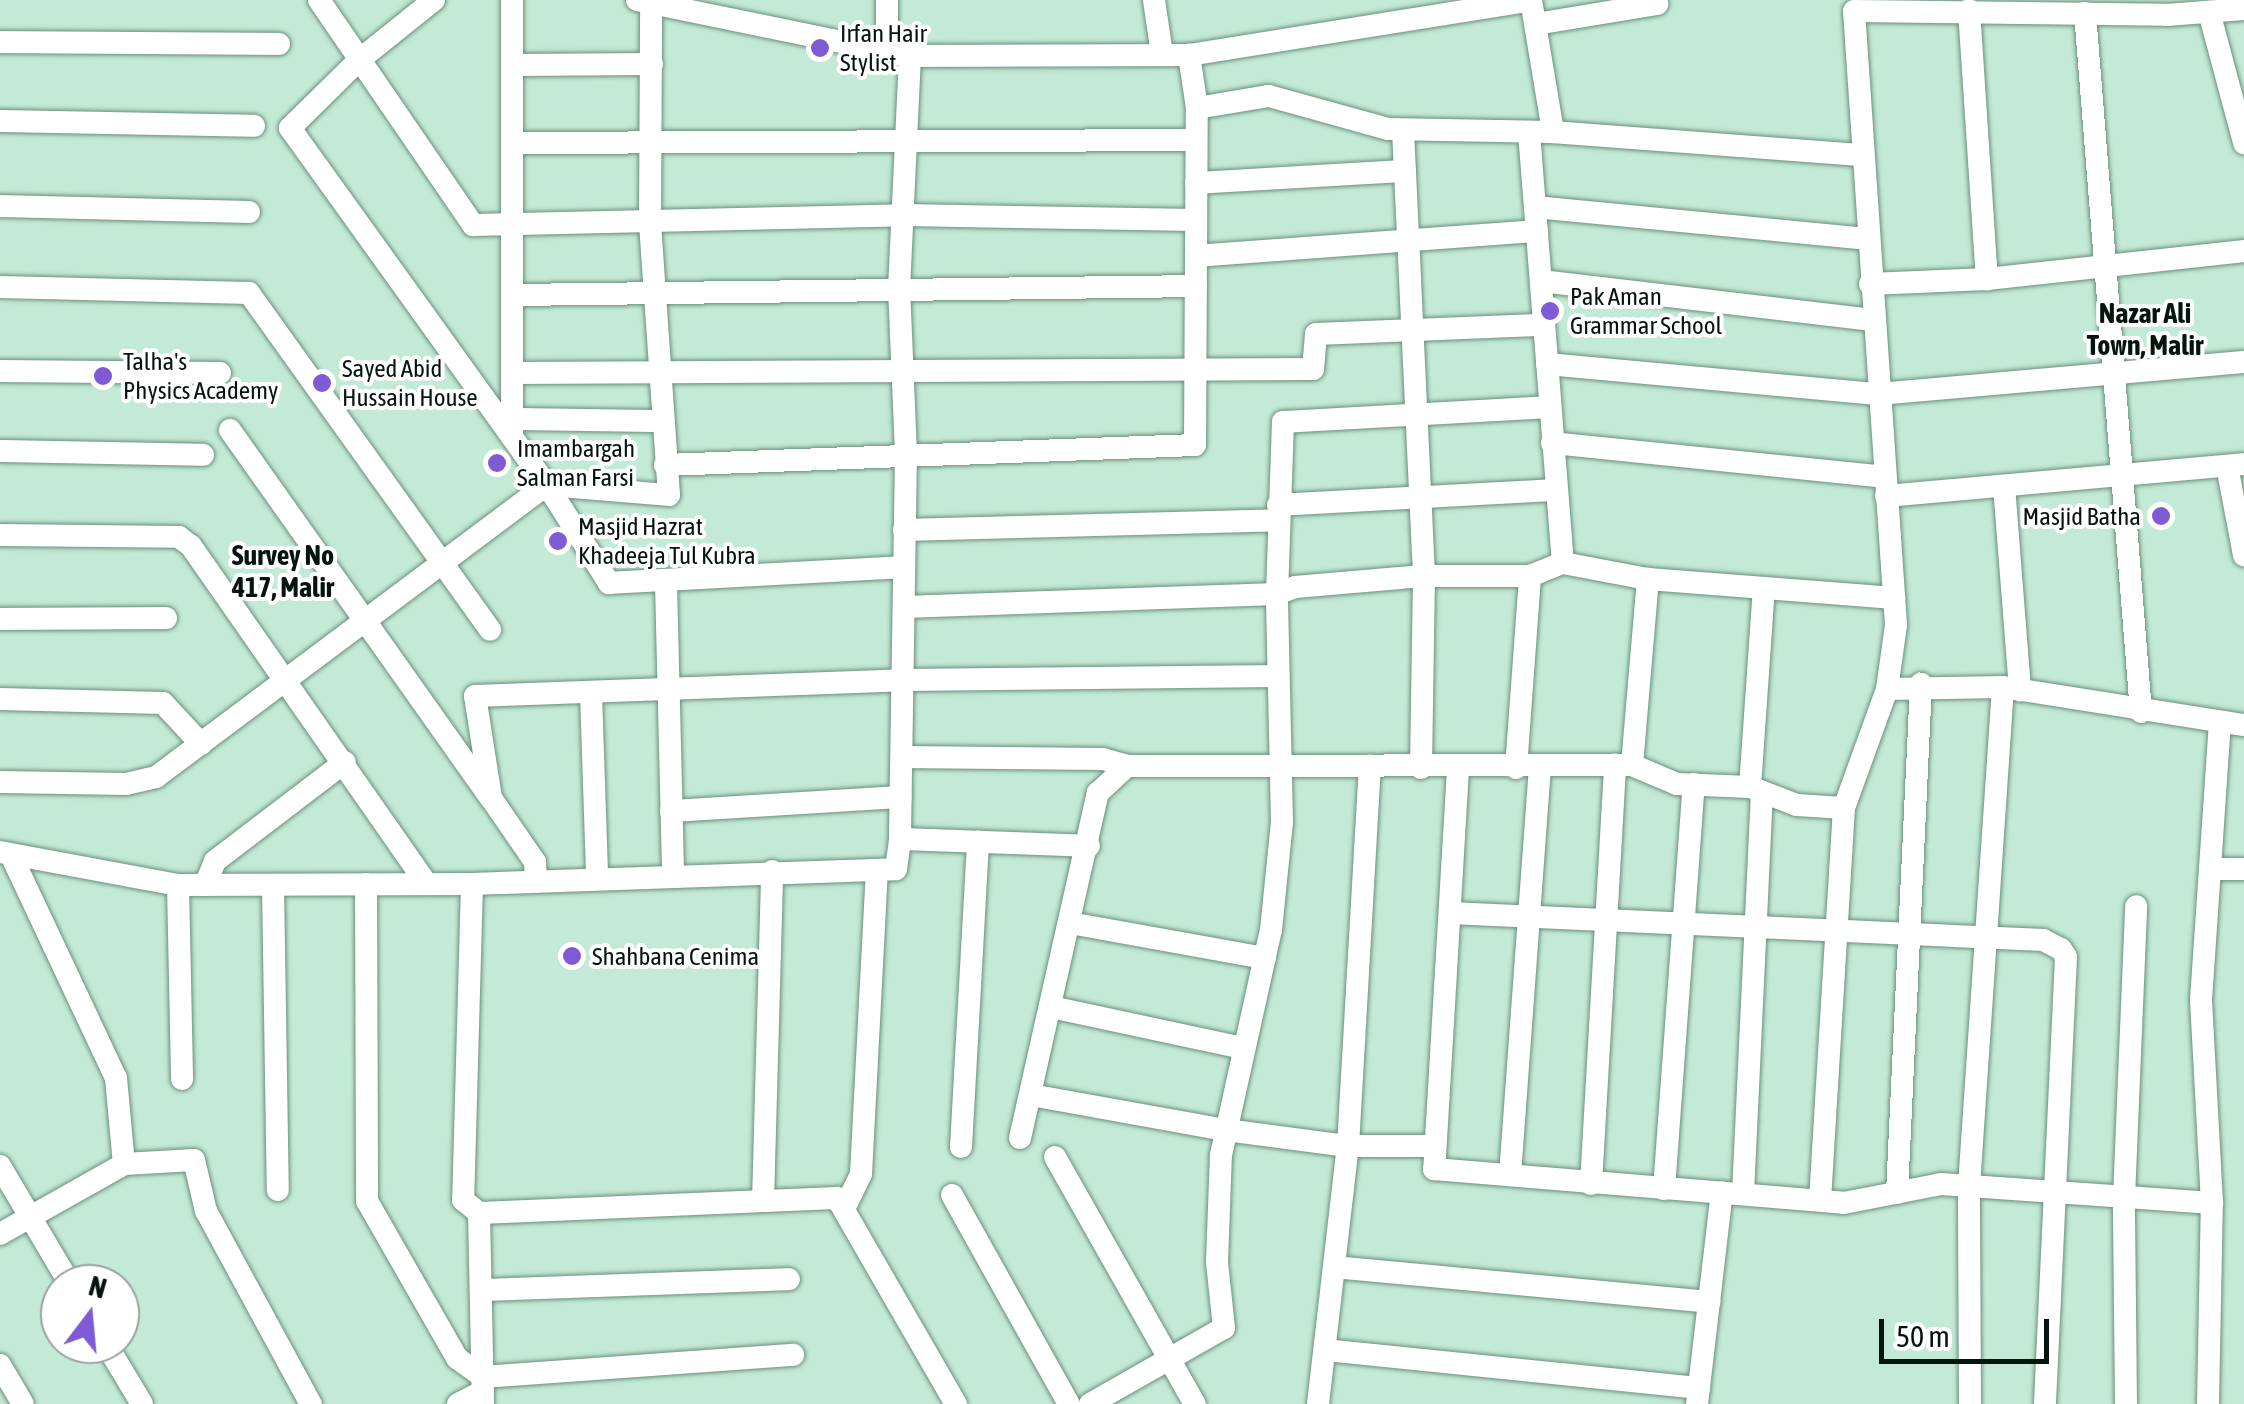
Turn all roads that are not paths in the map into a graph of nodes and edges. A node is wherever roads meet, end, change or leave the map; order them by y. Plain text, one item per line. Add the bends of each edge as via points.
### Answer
1 (320, 0) edge
2 (434, 0) edge
3 (512, 0) edge
4 (887, 0) edge
5 (1154, 0) edge
6 (1532, 0) edge
7 (646, 1) edge
8 (1657, 4) dead end
9 (1985, 7) edge
10 (2161, 8) edge
11 (2244, 10) edge
12 (2209, 12) junction
13 (2085, 13) junction
14 (1536, 24) junction
15 (0, 42) edge
16 (278, 44) dead end
17 (898, 54) junction
18 (1162, 54) junction
19 (1189, 56) junction
20 (359, 60) junction
21 (652, 64) junction
22 (513, 65) junction
23 (1197, 108) junction
24 (0, 121) edge
25 (254, 126) dead end
26 (1403, 130) junction
27 (1529, 132) junction
28 (1553, 132) junction
29 (907, 140) junction
30 (1196, 140) junction
31 (514, 142) junction
32 (652, 142) junction
33 (2244, 143) edge
34 (1859, 154) junction
35 (1405, 170) junction
36 (1196, 183) junction
37 (0, 206) edge
38 (248, 212) dead end
39 (905, 215) junction
40 (1536, 219) junction
41 (1196, 220) junction
42 (650, 222) junction
43 (514, 224) junction
44 (1408, 238) junction
45 (1866, 239) junction
46 (2244, 251) edge
47 (1196, 256) junction
48 (2105, 266) junction
49 (1986, 280) junction
50 (1540, 281) junction
51 (1870, 284) junction
52 (1196, 286) junction
53 (0, 287) edge
54 (899, 287) junction
55 (656, 292) junction
56 (513, 295) junction
57 (1873, 320) junction
58 (1544, 325) junction
59 (1412, 332) junction
60 (2244, 362) edge
61 (1196, 364) junction
62 (1547, 364) junction
63 (903, 369) junction
64 (0, 371) edge
65 (512, 372) junction
66 (2114, 372) junction
67 (220, 373) dead end
68 (657, 374) junction
69 (1878, 394) junction
70 (1549, 408) junction
71 (1416, 417) junction
72 (660, 420) junction
73 (512, 428) junction
74 (230, 430) dead end
75 (1552, 443) junction
76 (0, 451) edge
77 (906, 453) junction
78 (203, 456) dead end
79 (665, 465) junction
80 (2236, 465) edge
81 (2122, 477) junction
82 (546, 485) junction
83 (1886, 486) junction
84 (2004, 486) junction
85 (1556, 490) junction
86 (1420, 499) junction
87 (1278, 513) junction
88 (904, 530) junction
89 (0, 536) edge
90 (2244, 555) edge
91 (445, 561) junction
92 (1563, 563) junction
93 (904, 568) junction
94 (1424, 576) junction
95 (1530, 576) junction
96 (1648, 579) junction
97 (666, 582) junction
98 (1764, 588) junction
99 (1278, 594) junction
100 (1894, 598) junction
101 (904, 607) junction
102 (166, 618) dead end
103 (0, 620) edge
104 (366, 620) junction
105 (490, 630) dead end
106 (1278, 676) junction
107 (288, 678) junction
108 (902, 680) junction
109 (1921, 684) junction
110 (1887, 689) junction
111 (2011, 689) junction
112 (668, 690) junction
113 (592, 693) junction
114 (0, 699) edge
115 (2140, 712) junction
116 (2220, 723) junction
117 (2244, 725) edge
118 (201, 744) junction
119 (902, 758) junction
120 (345, 762) junction
121 (1280, 762) junction
122 (1624, 765) junction
123 (1127, 766) junction
124 (1370, 766) junction
125 (1421, 768) junction
126 (1528, 768) junction
127 (1458, 769) junction
128 (0, 782) edge
129 (1694, 784) junction
130 (1756, 790) junction
131 (901, 797) junction
132 (491, 798) junction
133 (1844, 808) junction
134 (671, 811) junction
135 (900, 838) junction
136 (978, 842) junction
137 (1089, 846) junction
138 (5, 853) edge
139 (2244, 868) edge
140 (877, 870) junction
141 (2210, 870) junction
142 (772, 871) junction
143 (673, 874) junction
144 (597, 878) junction
145 (536, 880) junction
146 (366, 884) junction
147 (427, 884) junction
148 (472, 884) junction
149 (178, 885) junction
150 (205, 885) junction
151 (273, 885) junction
152 (2136, 906) dead end
153 (1450, 914) junction
154 (1528, 918) junction
155 (1070, 923) junction
156 (1606, 924) junction
157 (1684, 926) junction
158 (1756, 930) junction
159 (1834, 936) junction
160 (1914, 938) junction
161 (1988, 939) junction
162 (1265, 958) junction
163 (1051, 1008) junction
164 (1243, 1048) junction
165 (182, 1079) dead end
166 (1030, 1094) junction
167 (1226, 1130) junction
168 (1020, 1138) dead end
169 (960, 1146) dead end
170 (1348, 1146) junction
171 (1436, 1146) junction
172 (1055, 1157) dead end
173 (124, 1164) junction
174 (0, 1166) edge
175 (1510, 1175) junction
176 (1591, 1184) junction
177 (1969, 1186) junction
178 (1664, 1189) junction
179 (278, 1190) dead end
180 (2051, 1192) junction
181 (1732, 1193) junction
182 (1897, 1193) junction
183 (952, 1195) dead end
184 (2124, 1197) junction
185 (1820, 1200) junction
186 (763, 1201) junction
187 (2212, 1202) junction
188 (844, 1209) junction
189 (480, 1213) junction
190 (31, 1218) junction
191 (0, 1234) edge
192 (58, 1264) edge
193 (1334, 1267) junction
194 (789, 1279) dead end
195 (481, 1290) junction
196 (1709, 1302) junction
197 (1324, 1350) junction
198 (794, 1355) dead end
199 (1169, 1360) junction
200 (118, 1364) edge
201 (0, 1365) edge
202 (483, 1391) edge
203 (1698, 1396) edge
204 (24, 1404) edge
205 (142, 1404) edge
206 (311, 1404) edge
207 (458, 1404) edge
208 (956, 1404) edge
209 (1069, 1404) edge
210 (1090, 1404) edge
211 (1195, 1404) edge
212 (1318, 1404) edge
213 (1970, 1404) edge
214 (2044, 1404) edge
215 (2126, 1404) edge
216 (2208, 1404) edge

1 - 20 street
2 - 20 street
3 - 22 street
4 - 17 street
5 - 18 street
6 - 14 street
6 - 19 street
7 - 17 street
7 - 21 street
8 - 14 street
9 - 13 street
9 - 34 street via 1854,11
9 - 49 street
10 - 12 street
10 - 13 street
11 - 12 street
12 - 33 street
13 - 48 street
14 - 28 street
15 - 16 street
17 - 18 street
17 - 29 street
18 - 19 street
19 - 23 street
20 - 43 street via 464,219
20 - 73 street via 290,128
21 - 22 street
21 - 32 street
22 - 31 street
23 - 26 street via 1268,96
23 - 30 street
24 - 25 street
26 - 27 street
26 - 35 street
27 - 28 street
27 - 40 street
28 - 34 street
29 - 30 street
29 - 32 street
29 - 39 street
30 - 36 street
31 - 32 street
31 - 43 street
32 - 42 street
34 - 45 street
35 - 36 street
35 - 44 street
36 - 41 street
37 - 38 street
39 - 41 street
39 - 42 street
39 - 54 street
40 - 44 street
40 - 45 street
40 - 50 street
41 - 47 street
42 - 43 street
42 - 55 street
43 - 56 street
44 - 47 street
44 - 59 street
45 - 51 street
46 - 48 street
47 - 52 street
48 - 49 street
48 - 66 street
49 - 51 street
50 - 57 street
50 - 58 street
51 - 57 street
52 - 54 street
52 - 61 street
53 - 91 street via 249,294
54 - 55 street
54 - 63 street
55 - 56 street
55 - 68 street
56 - 65 street
57 - 69 street
58 - 59 street
58 - 62 street
59 - 61 street via 1316,334 1313,368
59 - 71 street
60 - 66 street
61 - 63 street
61 - 77 street via 1195,445
62 - 69 street
62 - 70 street
63 - 68 street
63 - 77 street
64 - 67 street
65 - 68 street
65 - 73 street
66 - 69 street
66 - 81 street
68 - 72 street
69 - 83 street
70 - 71 street
70 - 75 street
71 - 86 street
71 - 87 street via 1283,422
72 - 73 street
72 - 79 street
73 - 82 street
74 - 104 street
75 - 83 street
75 - 85 street
76 - 78 street
77 - 79 street
77 - 88 street
79 - 82 street via 669,496
80 - 81 street
80 - 90 street
81 - 84 street
81 - 115 street
82 - 91 street
82 - 97 street via 609,582
83 - 84 street
83 - 100 street
84 - 111 street
85 - 86 street
85 - 92 street
86 - 87 street
86 - 94 street
87 - 88 street
87 - 99 street
88 - 93 street
89 - 107 street via 180,537
91 - 104 street
91 - 105 street
92 - 95 street
92 - 96 street
93 - 97 street
93 - 101 street
94 - 95 street
94 - 99 street via 1296,586
94 - 125 street
95 - 126 street
96 - 98 street
96 - 122 street
97 - 112 street
98 - 100 street
98 - 130 street
99 - 101 street
99 - 106 street
100 - 110 street
101 - 108 street
102 - 103 street
104 - 107 street
104 - 132 street
106 - 108 street
106 - 121 street
107 - 118 street
107 - 120 street
108 - 112 street
108 - 119 street
109 - 110 street
109 - 111 street
109 - 160 street
110 - 133 street
111 - 115 street
111 - 161 street
112 - 113 street
112 - 134 street
113 - 132 street via 475,696
113 - 144 street
114 - 118 street via 163,704
115 - 116 street
116 - 117 street
116 - 141 street
118 - 128 street via 156,777 126,784
119 - 123 street via 1103,759
119 - 131 street
120 - 147 street
120 - 150 street via 215,862
121 - 123 street
121 - 124 street
121 - 162 street via 1282,822
122 - 126 street
122 - 129 street
122 - 156 street
123 - 137 street via 1098,793
124 - 125 street
124 - 170 street
125 - 127 street
126 - 127 street
126 - 154 street
127 - 153 street
129 - 130 street
129 - 157 street
130 - 133 street via 1797,806
130 - 158 street
131 - 134 street
131 - 135 street
132 - 145 street via 535,862
133 - 159 street
134 - 143 street
135 - 136 street
135 - 140 street via 896,869
136 - 137 street
136 - 169 street
137 - 155 street
138 - 149 street
138 - 173 street via 116,1078
139 - 141 street
140 - 142 street
140 - 188 street via 862,1174
141 - 187 street via 2201,1000
142 - 143 street
142 - 186 street
143 - 144 street
144 - 145 street
145 - 148 street
146 - 147 street
146 - 151 street
146 - 202 street via 368,1202 457,1358
147 - 148 street
148 - 189 street via 464,1200
149 - 150 street
149 - 165 street
150 - 151 street
151 - 179 street
152 - 184 street
153 - 154 street
153 - 171 street
154 - 156 street
154 - 175 street
155 - 162 street
155 - 163 street
156 - 157 street
156 - 176 street
157 - 158 street
157 - 178 street
158 - 159 street
158 - 181 street
159 - 160 street
159 - 185 street
160 - 161 street
160 - 182 street
161 - 177 street
161 - 180 street via 2043,940 2066,958
162 - 164 street
163 - 164 street
163 - 166 street
164 - 167 street
166 - 167 street
166 - 168 street
167 - 170 street
167 - 199 street via 1217,1262 1224,1328
170 - 171 street
170 - 193 street
171 - 175 street via 1434,1169
172 - 199 street
173 - 190 street
173 - 206 street via 189,1158 199,1165 206,1212
174 - 190 street
175 - 176 street
176 - 178 street
177 - 180 street
177 - 182 street
177 - 213 street
178 - 181 street
180 - 184 street
180 - 214 street
181 - 185 street
181 - 196 street
182 - 185 street
183 - 209 street
184 - 187 street
184 - 215 street
186 - 188 street via 837,1198
186 - 189 street
187 - 216 street
188 - 208 street
189 - 195 street
190 - 191 street
190 - 192 street
193 - 196 street
193 - 197 street
194 - 195 street
195 - 202 street
196 - 203 street
197 - 203 street
197 - 212 street
198 - 202 street
199 - 210 street
199 - 211 street
200 - 205 street
201 - 204 street
202 - 207 street

